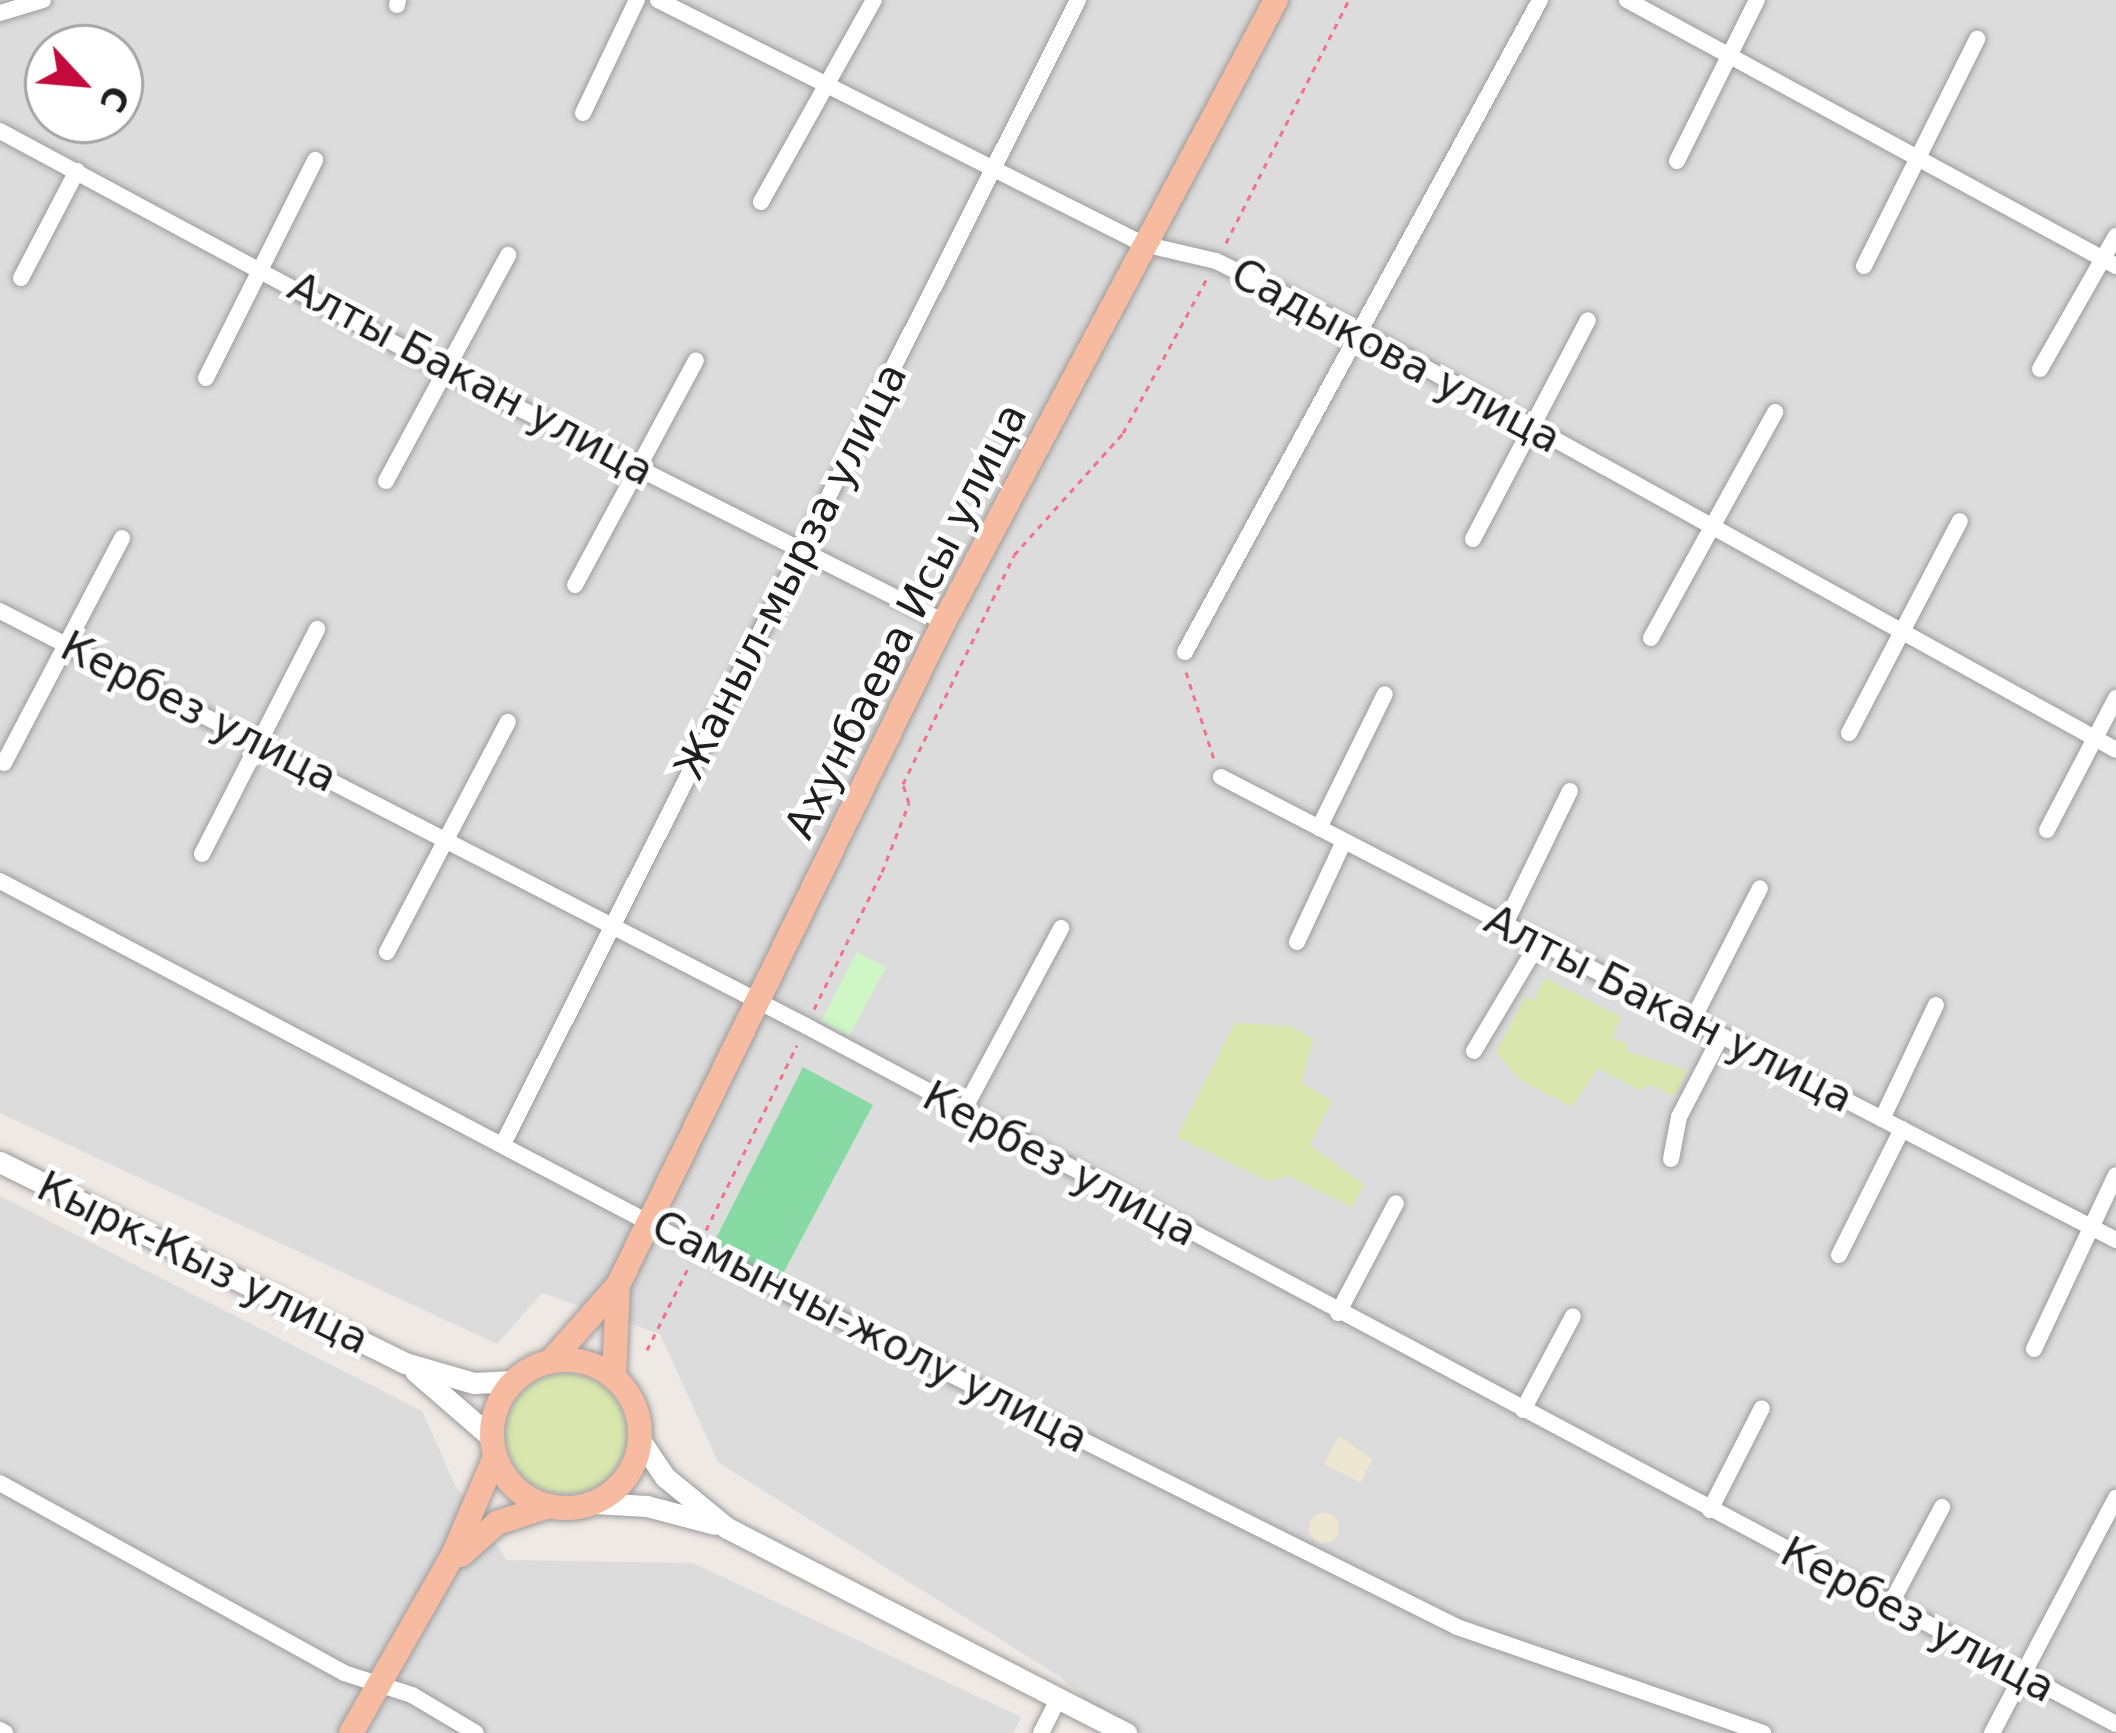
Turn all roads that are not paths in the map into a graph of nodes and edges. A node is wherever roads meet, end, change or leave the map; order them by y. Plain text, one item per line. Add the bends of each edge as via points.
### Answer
1 (43, 0) edge
2 (637, 0) edge
3 (658, 0) edge
4 (874, 0) edge
5 (1078, 0) edge
6 (1276, 0) edge
7 (1540, 0) edge
8 (1627, 0) edge
9 (1757, 0) edge
10 (0, 13) edge
11 (1977, 39) dead end
12 (1729, 58) junction
13 (830, 88) junction
14 (583, 112) dead end
15 (0, 131) edge
16 (1917, 159) junction
17 (316, 160) dead end
18 (1677, 160) dead end
19 (77, 171) junction
20 (992, 171) junction
21 (761, 202) dead end
22 (2116, 236) edge
23 (1143, 244) junction
24 (508, 255) dead end
25 (2110, 263) edge
26 (258, 266) junction
27 (1864, 266) dead end
28 (21, 278) dead end
29 (1588, 320) dead end
30 (1359, 331) junction
31 (696, 360) dead end
32 (445, 368) junction
33 (2040, 369) dead end
34 (206, 378) dead end
35 (1775, 412) dead end
36 (1532, 427) junction
37 (636, 467) junction
38 (386, 481) dead end
39 (1960, 521) dead end
40 (1711, 526) junction
41 (122, 538) dead end
42 (1473, 539) dead end
43 (802, 551) junction
44 (575, 585) dead end
45 (0, 611) edge
46 (944, 622) junction
47 (317, 629) dead end
48 (1904, 633) junction
49 (1652, 638) dead end
50 (67, 645) junction
51 (1185, 652) road end
52 (1385, 694) dead end
53 (2116, 698) edge
54 (508, 722) dead end
55 (1849, 733) dead end
56 (2093, 738) junction
57 (259, 743) junction
58 (2116, 751) edge
59 (4, 764) dead end
60 (1222, 777) road end
61 (1570, 791) dead end
62 (1319, 828) junction
63 (2047, 830) dead end
64 (447, 839) junction
65 (1345, 841) junction
66 (202, 854) dead end
67 (0, 881) edge
68 (1760, 888) dead end
69 (1505, 924) junction
70 (610, 926) junction
71 (1061, 928) dead end
72 (1297, 942) dead end
73 (1539, 942) junction
74 (387, 952) dead end
75 (759, 1003) junction
76 (1936, 1005) dead end
77 (1692, 1021) junction
78 (1721, 1036) junction
79 (1474, 1051) dead end
80 (962, 1113) junction
81 (1882, 1119) junction
82 (1902, 1130) junction
83 (504, 1142) junction
84 (1671, 1159) dead end
85 (0, 1162) edge
86 (2116, 1175) edge
87 (1396, 1203) dead end
88 (651, 1222) junction
89 (2087, 1225) junction
90 (2116, 1240) edge
91 (1839, 1255) dead end
92 (619, 1285) junction
93 (1339, 1312) junction
94 (1573, 1316) dead end
95 (2034, 1349) dead end
96 (551, 1361) junction
97 (405, 1364) junction
98 (614, 1378) junction
99 (514, 1382) junction
100 (1762, 1408) dead end
101 (1523, 1411) junction
102 (640, 1440) junction
103 (494, 1447) junction
104 (0, 1483) edge
105 (2116, 1498) edge
106 (595, 1502) junction
107 (548, 1507) junction
108 (1942, 1507) dead end
109 (1710, 1510) junction
110 (727, 1528) junction
111 (431, 1595) junction
112 (1890, 1605) junction
113 (2024, 1676) junction
114 (377, 1684) junction
115 (1056, 1702) junction
116 (2116, 1724) edge
117 (350, 1733) edge
118 (476, 1733) edge
119 (1041, 1733) edge
120 (1126, 1733) edge
121 (1763, 1733) edge
122 (1992, 1733) edge

1 - 10 street
2 - 14 street
3 - 13 street, Садыкова улица
4 - 13 street
5 - 20 street, Жаныл-мырза улица
6 - 23 main road, Ахунбаева Исы улица
7 - 30 street
8 - 12 street
9 - 12 street
11 - 16 street
12 - 16 street
12 - 18 street
13 - 20 street, Садыкова улица
13 - 21 street
15 - 19 street, Алты Бакан улица
16 - 25 street
16 - 27 street
17 - 26 street
19 - 26 street, Алты Бакан улица
19 - 28 street
20 - 23 street, Садыкова улица
20 - 43 street, Жаныл-мырза улица
22 - 25 street
23 - 30 street, Садыкова улица via 1216,261
23 - 46 main road, Ахунбаева Исы улица
24 - 32 street
25 - 33 street
26 - 32 street, Алты Бакан улица
26 - 34 street
29 - 36 street
30 - 36 street, Садыкова улица
30 - 51 street
31 - 37 street
32 - 37 street, Алты Бакан улица
32 - 38 street
35 - 40 street
36 - 40 street, Садыкова улица
36 - 42 street
37 - 43 street, Алты Бакан улица
37 - 44 street
39 - 48 street
40 - 48 street, Садыкова улица
40 - 49 street
41 - 50 street
43 - 46 street, Алты Бакан улица
43 - 70 street, Жаныл-мырза улица
45 - 50 street, Кербез улица
46 - 75 main road, Ахунбаева Исы улица
47 - 57 street
48 - 55 street
48 - 56 street, Садыкова улица
50 - 57 street, Кербез улица
50 - 59 street
52 - 62 street
53 - 56 street
54 - 64 street
56 - 58 street, Садыкова улица
56 - 63 street
57 - 64 street, Кербез улица
57 - 66 street
60 - 62 street, Алты Бакан улица
61 - 69 street
62 - 65 street, Алты Бакан улица
64 - 70 street, Кербез улица
64 - 74 street
65 - 69 street, Алты Бакан улица
65 - 72 street
67 - 83 street, Самынчы-жолу улица
68 - 77 street
69 - 73 street, Алты Бакан улица
70 - 75 street, Кербез улица
70 - 83 street, Жаныл-мырза улица
71 - 80 street
73 - 77 street, Алты Бакан улица
73 - 79 street
75 - 80 street, Кербез улица
75 - 88 main road, Ахунбаева Исы улица
76 - 81 street
77 - 78 street, Алты Бакан улица
78 - 81 street, Алты Бакан улица
78 - 84 street via 1679,1117
80 - 93 street, Кербез улица
81 - 82 street, Алты Бакан улица
82 - 89 street, Алты Бакан улица
82 - 91 street
83 - 88 street, Самынчы-жолу улица
85 - 97 street, Кырк-Кыз улица
86 - 89 street
87 - 93 street
88 - 92 main road, Ахунбаева Исы улица
88 - 121 street, Самынчы-жолу улица via 1457,1628
89 - 90 street, Алты Бакан улица
89 - 95 street via 2083,1257
92 - 96 main road, Ахунбаева Исы улица
92 - 98 main road, Ахунбаева Исы улица
93 - 101 street, Кербез улица
94 - 101 street
96 - 98 main road via 584,1362
96 - 99 main road
97 - 99 street, Кырк-Кыз улица via 474,1383
97 - 103 street, Кырк-Кыз улица
98 - 102 main road via 634,1406
99 - 103 main road via 496,1409
100 - 109 street
101 - 109 street, Кербез улица
102 - 106 main road via 622,1482
102 - 110 street via 664,1478
103 - 107 main road via 518,1491
103 - 111 main road
104 - 114 street
105 - 113 street
106 - 107 main road
106 - 110 street via 647,1506
107 - 111 main road via 496,1523
108 - 112 street
109 - 112 street, Кербез улица
110 - 115 street
111 - 114 main road
112 - 113 street, Кербез улица
113 - 116 street, Кербез улица
113 - 122 street
114 - 117 main road
114 - 118 street
115 - 119 street
115 - 120 street

